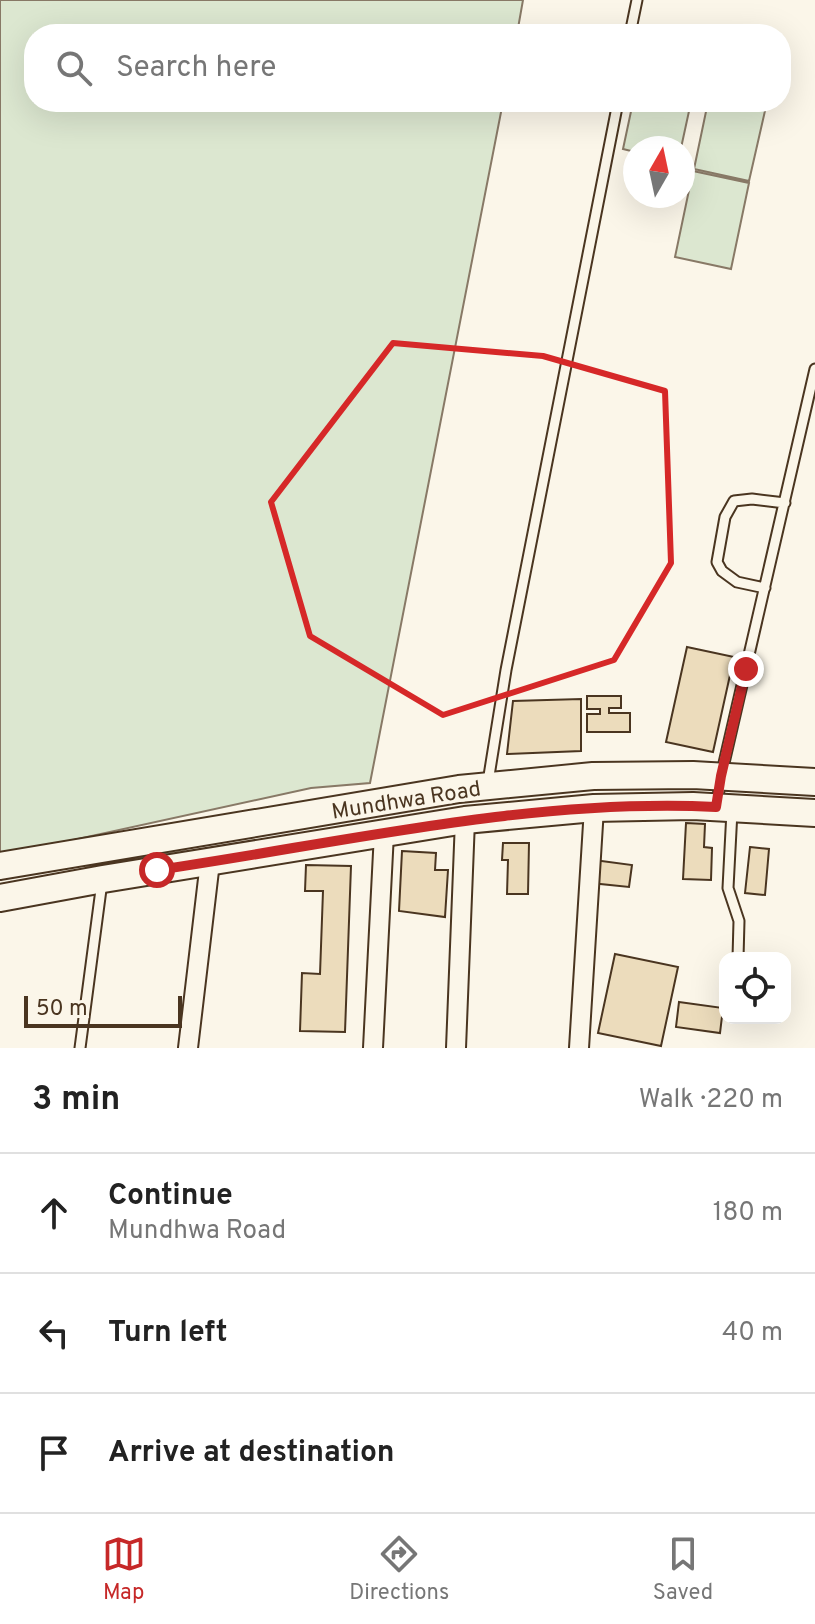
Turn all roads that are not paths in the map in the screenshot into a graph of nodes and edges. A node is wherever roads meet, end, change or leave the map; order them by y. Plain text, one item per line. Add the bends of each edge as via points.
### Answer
1 (637, 0) edge
2 (632, 24) edge
3 (616, 112) edge
4 (815, 369) edge
5 (785, 503) junction
6 (765, 588) junction
7 (721, 776) junction
8 (815, 782) edge
9 (487, 786) junction
10 (437, 792) junction
11 (594, 808) junction
12 (724, 808) junction
13 (815, 813) edge
14 (454, 822) junction
15 (384, 833) junction
16 (210, 862) junction
17 (0, 866) edge
18 (103, 879) junction
19 (0, 898) edge
20 (738, 952) edge
21 (80, 1048) edge
22 (188, 1048) edge
23 (373, 1048) edge
24 (456, 1048) edge
25 (579, 1048) edge

1 - 2 lane
3 - 9 lane
4 - 5 lane
5 - 6 lane
5 - 6 lane via 734,501 725,517 717,562 722,571 737,582
6 - 7 lane
7 - 8 main road, Mundhwa Road
7 - 9 main road, Mundhwa Road via 593,776
7 - 12 lane
9 - 10 main road, Mundhwa Road
10 - 14 main road
10 - 17 main road, Mundhwa Road
11 - 12 main road, Mundhwa Road
11 - 14 main road, Mundhwa Road
11 - 25 street
12 - 13 main road, Mundhwa Road
12 - 20 lane
14 - 15 main road, Mundhwa Road
14 - 24 street
15 - 16 main road, Mundhwa Road
15 - 23 street
16 - 18 main road, Mundhwa Road
16 - 22 street
18 - 19 main road, Mundhwa Road
18 - 21 lane

